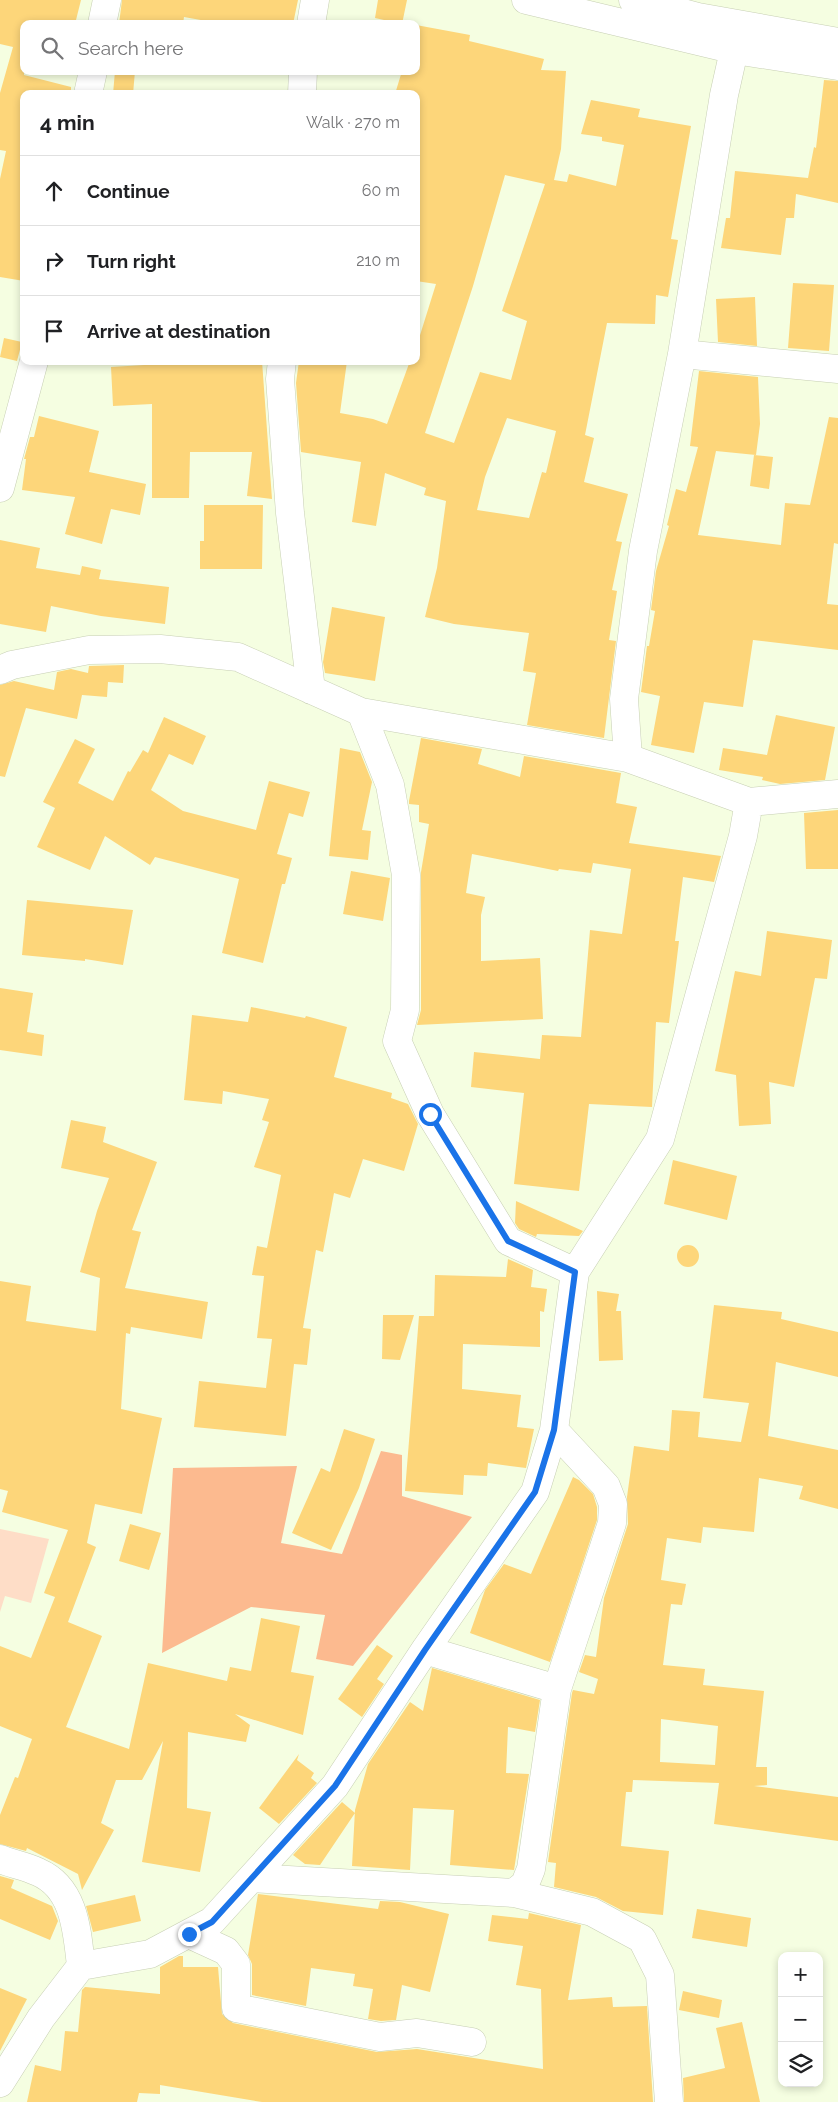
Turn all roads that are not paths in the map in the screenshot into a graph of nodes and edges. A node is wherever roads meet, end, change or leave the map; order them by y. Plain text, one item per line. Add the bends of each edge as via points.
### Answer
1 (107, 0) edge
2 (314, 0) edge
3 (526, 0) edge
4 (633, 0) edge
5 (103, 20) edge
6 (312, 20) edge
7 (737, 37) junction
8 (838, 42) edge
9 (838, 66) edge
10 (92, 75) edge
11 (303, 75) edge
12 (89, 90) edge
13 (302, 90) edge
14 (682, 354) junction
15 (33, 365) edge
16 (282, 365) edge
17 (838, 369) edge
18 (0, 488) edge
19 (0, 670) edge
20 (311, 690) junction
21 (361, 712) junction
22 (628, 758) junction
23 (838, 794) edge
24 (749, 802) junction
25 (575, 1272) junction
26 (554, 1430) junction
27 (425, 1650) junction
28 (557, 1690) junction
29 (0, 1860) edge
30 (252, 1878) junction
31 (514, 1893) junction
32 (189, 1934) junction
33 (82, 1966) junction
34 (472, 2042) dead end
35 (0, 2083) edge
36 (669, 2102) edge

1 - 5 street
2 - 6 street
3 - 7 street
4 - 7 street
7 - 8 street
7 - 9 street
7 - 14 street via 724,95
10 - 12 street
11 - 13 street
14 - 17 street
14 - 22 street via 631,629 624,699
15 - 18 street
16 - 20 street via 290,513
19 - 20 street via 89,650 160,649 238,657
20 - 21 street
21 - 22 street
21 - 25 street via 390,785 406,875 405,1010 396,1041 430,1114 508,1241
22 - 24 street
23 - 24 street
24 - 25 street via 743,836 660,1139
25 - 26 street
26 - 27 street via 535,1492
26 - 28 street via 606,1486 613,1504 612,1523
27 - 28 street
27 - 30 street via 335,1786
28 - 31 street via 531,1869 525,1884
29 - 33 street via 39,1872 63,1892 74,1916
30 - 31 street
30 - 32 street via 212,1922
31 - 36 street via 592,1912 642,1939 660,1975
32 - 33 street via 150,1954
32 - 34 street via 226,1951 236,1964 236,2008 380,2037 416,2033
33 - 35 street via 41,2018

